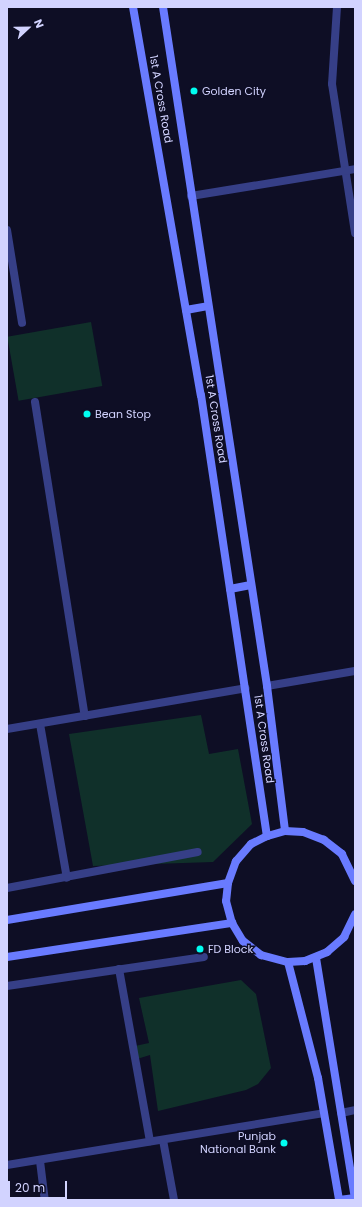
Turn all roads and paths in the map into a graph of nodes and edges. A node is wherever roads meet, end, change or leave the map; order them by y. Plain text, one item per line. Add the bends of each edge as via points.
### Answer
1 (134, 7) edge
2 (163, 7) edge
3 (337, 7) edge
4 (355, 169) edge
5 (344, 170) junction
6 (191, 196) junction
7 (7, 230) edge
8 (355, 232) edge
9 (208, 306) junction
10 (186, 310) junction
11 (22, 323) dead end
12 (35, 402) dead end
13 (251, 585) junction
14 (230, 589) junction
15 (355, 671) edge
16 (267, 686) junction
17 (246, 688) junction
18 (85, 716) junction
19 (40, 724) junction
20 (7, 729) edge
21 (285, 831) junction
22 (267, 836) junction
23 (198, 852) dead end
24 (353, 867) edge
25 (67, 878) junction
26 (355, 881) edge
27 (228, 883) junction
28 (7, 888) edge
29 (355, 914) edge
30 (7, 920) edge
31 (232, 923) junction
32 (7, 957) edge
33 (204, 957) dead end
34 (316, 958) junction
35 (288, 962) junction
36 (118, 969) junction
37 (7, 986) edge
38 (355, 1110) edge
39 (324, 1113) junction
40 (341, 1113) junction
41 (164, 1140) junction
42 (150, 1141) junction
43 (40, 1160) junction
44 (7, 1165) edge
45 (355, 1199) edge
46 (45, 1200) edge
47 (174, 1200) edge
48 (339, 1200) edge

1 - 10 street, 1st A Cross Road
2 - 6 street, 1st A Cross Road
3 - 5 street via 332,84
4 - 5 street
5 - 6 street
5 - 8 street
6 - 9 street, 1st A Cross Road
7 - 11 street
9 - 10 street
9 - 13 street, 1st A Cross Road
10 - 14 street, 1st A Cross Road
12 - 18 street
13 - 14 street
13 - 16 street, 1st A Cross Road
14 - 17 street, 1st A Cross Road
15 - 16 street
16 - 21 street, 1st A Cross Road
17 - 18 street
17 - 22 street, 1st A Cross Road
18 - 19 street
19 - 20 street
19 - 25 street
21 - 22 street
21 - 24 street via 303,832 324,840 342,854
22 - 27 street via 251,844 236,861
23 - 25 street
24 - 26 street
25 - 28 street
27 - 30 street
27 - 31 street via 226,901
29 - 34 street via 344,937
31 - 32 street
31 - 35 street via 243,940 261,955
33 - 36 street
34 - 35 street
34 - 40 street
35 - 39 street via 318,1078
36 - 37 street
36 - 42 street
38 - 40 street
39 - 41 street
39 - 48 street
40 - 45 street
41 - 42 street
41 - 47 street
42 - 43 street
43 - 44 street
43 - 46 street
45 - 48 street

